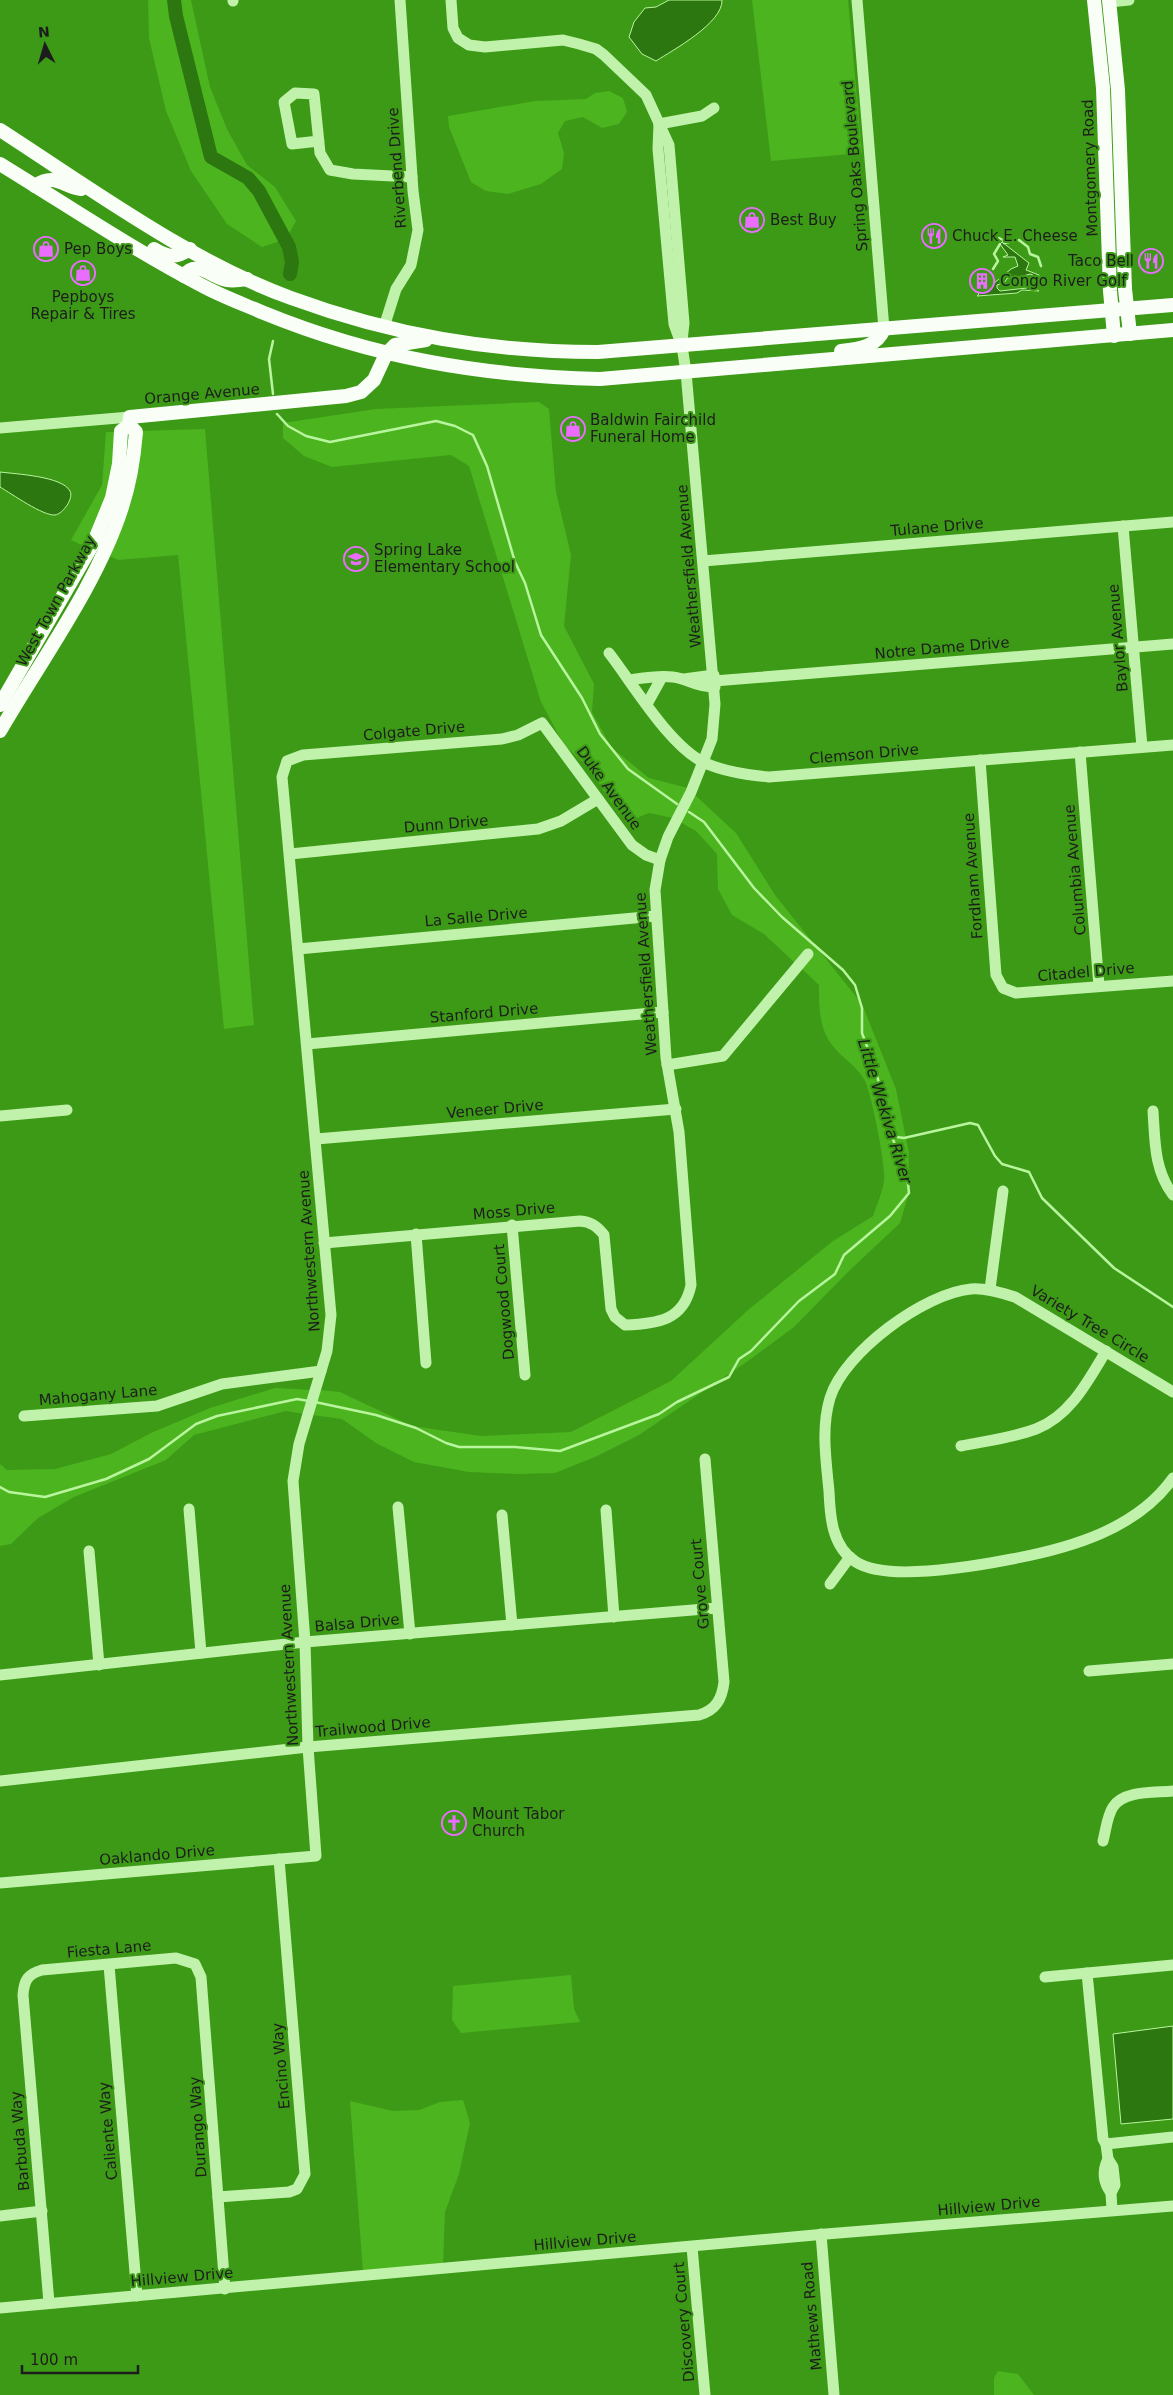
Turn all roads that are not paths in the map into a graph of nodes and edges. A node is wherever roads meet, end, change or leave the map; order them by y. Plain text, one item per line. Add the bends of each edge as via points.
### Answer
1 (400, 0) edge
2 (451, 0) edge
3 (857, 0) edge
4 (1094, 0) edge
5 (1130, 0) edge
6 (1108, 1) edge
7 (714, 108) dead end
8 (659, 124) junction
9 (0, 130) edge
10 (319, 141) junction
11 (0, 164) edge
12 (412, 177) junction
13 (35, 186) junction
14 (92, 190) junction
15 (108, 231) junction
16 (190, 249) junction
17 (184, 276) junction
18 (248, 279) junction
19 (1173, 305) edge
20 (1127, 309) junction
21 (1112, 310) junction
22 (384, 327) junction
23 (884, 329) junction
24 (1173, 330) edge
25 (1130, 334) junction
26 (1114, 336) junction
27 (439, 339) junction
28 (682, 346) junction
29 (386, 354) junction
30 (824, 361) junction
31 (686, 372) junction
32 (129, 421) junction
33 (0, 428) edge
34 (1173, 522) edge
35 (1123, 526) junction
36 (703, 561) junction
37 (1173, 644) edge
38 (1134, 647) junction
39 (609, 653) dead end
40 (662, 677) junction
41 (629, 680) junction
42 (714, 681) junction
43 (647, 704) junction
44 (0, 705) edge
45 (542, 722) joint
46 (0, 731) edge
47 (1173, 745) edge
48 (1142, 747) junction
49 (1080, 752) junction
50 (980, 760) junction
51 (287, 761) joint
52 (704, 763) junction
53 (598, 799) junction
54 (290, 854) junction
55 (660, 860) junction
56 (656, 916) junction
57 (298, 949) junction
58 (808, 954) dead end
59 (1173, 981) edge
60 (1099, 986) junction
61 (1003, 988) joint
62 (663, 1012) junction
63 (307, 1044) junction
64 (667, 1064) junction
65 (676, 1109) junction
66 (67, 1110) dead end
67 (1153, 1111) dead end
68 (0, 1116) edge
69 (316, 1139) junction
70 (1003, 1191) dead end
71 (1173, 1195) edge
72 (512, 1225) junction
73 (416, 1234) junction
74 (324, 1242) junction
75 (990, 1290) junction
76 (625, 1325) joint
77 (1106, 1352) junction
78 (426, 1363) dead end
79 (322, 1371) junction
80 (525, 1375) dead end
81 (1173, 1392) edge
82 (24, 1416) dead end
83 (961, 1446) dead end
84 (705, 1459) dead end
85 (1173, 1478) edge
86 (398, 1507) dead end
87 (189, 1509) dead end
88 (606, 1510) dead end
89 (502, 1515) dead end
90 (89, 1551) dead end
91 (850, 1557) junction
92 (830, 1584) dead end
93 (717, 1608) junction
94 (614, 1617) junction
95 (512, 1625) junction
96 (410, 1634) junction
97 (305, 1642) junction
98 (201, 1653) junction
99 (99, 1664) junction
100 (1173, 1664) edge
101 (1089, 1671) dead end
102 (0, 1675) edge
103 (716, 1705) joint
104 (308, 1747) junction
105 (0, 1781) edge
106 (1173, 1792) edge
107 (1102, 1841) dead end
108 (316, 1856) joint
109 (279, 1859) junction
110 (0, 1883) edge
111 (195, 1964) joint
112 (109, 1965) junction
113 (1173, 1966) edge
114 (1087, 1973) junction
115 (27, 1976) joint
116 (1045, 1977) dead end
117 (1173, 2137) edge
118 (1106, 2144) junction
119 (218, 2197) junction
120 (1173, 2206) edge
121 (1112, 2210) junction
122 (42, 2211) junction
123 (0, 2216) edge
124 (821, 2234) junction
125 (692, 2247) junction
126 (225, 2289) junction
127 (137, 2296) junction
128 (48, 2303) junction
129 (0, 2308) edge
130 (705, 2395) edge
131 (834, 2395) edge

1 - 12 street, Riverbend Drive
2 - 8 street, Weathersfield Avenue via 453,28 458,38 470,46 563,40 596,49 646,95
3 - 23 street, Spring Oaks Boulevard
4 - 21 main road, Montgomery Road via 1103,88
5 - 6 street
6 - 20 main road, Montgomery Road via 1118,90
7 - 8 street via 702,116
8 - 28 street, Weathersfield Avenue via 658,149 674,324
9 - 14 main road
10 - 10 street via 314,94 295,93 284,102 292,144
10 - 12 street via 320,154 330,170
11 - 13 main road
12 - 22 street, Riverbend Drive via 418,230 411,265 396,289
13 - 14 main road via 43,180 54,180 78,189
13 - 15 main road
14 - 16 main road
15 - 16 main road via 125,231 170,257 180,256
15 - 17 main road
16 - 18 main road
17 - 18 main road via 195,268 227,280
17 - 29 main road via 326,337
18 - 22 main road via 290,298
19 - 20 main road
20 - 21 main road
20 - 25 main road, Montgomery Road
21 - 23 main road
21 - 26 main road, Montgomery Road
22 - 27 main road
23 - 28 main road
23 - 30 main road via 876,342 835,352
24 - 25 main road
25 - 26 main road
26 - 30 main road
27 - 28 main road via 542,352
27 - 29 main road via 403,343
28 - 31 street, Weathersfield Avenue
29 - 31 main road via 487,372 540,377 600,378
29 - 32 main road, Orange Avenue via 374,380 361,392 346,396
30 - 31 main road
31 - 36 street, Weathersfield Avenue
32 - 33 street, Orange Avenue
32 - 44 main road, West Town Parkway via 121,432 112,498 94,542
32 - 46 main road, West Town Parkway via 136,432 131,470 123,506 107,546
34 - 35 street, Tulane Drive
35 - 36 street, Tulane Drive
35 - 38 street, Baylor Avenue
36 - 42 street, Weathersfield Avenue
37 - 38 street, Notre Dame Drive
38 - 42 street, Notre Dame Drive
38 - 48 street, Baylor Avenue
39 - 41 street, Clemson Drive
40 - 41 street, Notre Dame Drive
40 - 42 street, Notre Dame Drive
40 - 43 street
41 - 43 street, Clemson Drive
42 - 52 street, Weathersfield Avenue via 712,739
43 - 52 street, Clemson Drive via 671,736
45 - 51 street, Colgate Drive via 518,735 502,739 304,755
45 - 53 street, Duke Avenue
47 - 48 street, Clemson Drive
48 - 49 street, Clemson Drive
49 - 50 street, Clemson Drive
49 - 60 street, Columbia Avenue
50 - 52 street, Clemson Drive via 769,777
50 - 61 street, Fordham Avenue via 996,975
51 - 54 street, Northwestern Avenue via 282,777
52 - 55 street, Weathersfield Avenue
53 - 54 street, Dunn Drive via 561,821 538,829
53 - 55 street, Duke Avenue via 638,851
54 - 57 street, Northwestern Avenue
55 - 56 street, Weathersfield Avenue via 655,890
56 - 57 street, La Salle Drive
56 - 62 street, Weathersfield Avenue
57 - 63 street, Northwestern Avenue
58 - 64 street via 724,1056
59 - 60 street, Citadel Drive
60 - 61 street, Citadel Drive via 1016,993
62 - 63 street, Stanford Drive
62 - 64 street, Weathersfield Avenue
63 - 69 street, Northwestern Avenue
64 - 65 street, Weathersfield Avenue
65 - 69 street, Veneer Drive
65 - 76 street, Weathersfield Avenue via 691,1285 688,1298 683,1308 671,1317 645,1325
66 - 68 street
67 - 71 street via 1157,1163
69 - 74 street, Northwestern Avenue
70 - 75 street
72 - 73 street, Moss Drive
72 - 76 street, Moss Drive via 580,1221 598,1227 606,1248 611,1309
72 - 80 street, Dogwood Court
73 - 74 street, Moss Drive
73 - 78 street
74 - 79 street, Northwestern Avenue via 330,1326
75 - 77 street, Variety Tree Circle via 1016,1297
75 - 91 street, Variety Tree Circle via 954,1292 916,1308 878,1337 837,1382 830,1396 825,1437 830,1514 834,1534 842,1550
77 - 81 street, Variety Tree Circle
77 - 83 street via 1082,1391 1053,1420 1036,1429
79 - 82 street, Mahogany Lane via 222,1384 158,1406
79 - 97 street, Northwestern Avenue via 299,1444 293,1481
84 - 93 street, Grove Court
85 - 91 street, Variety Tree Circle via 1155,1499 1119,1526 1100,1535 1023,1557 902,1572 876,1570
86 - 96 street
87 - 98 street
88 - 94 street
89 - 95 street
90 - 99 street
91 - 92 street
93 - 94 street, Balsa Drive
93 - 103 street, Grove Court via 724,1682
94 - 95 street, Balsa Drive
95 - 96 street, Balsa Drive
96 - 97 street, Balsa Drive
97 - 98 street, Balsa Drive
97 - 104 street, Northwestern Avenue
98 - 99 street, Balsa Drive
99 - 102 street, Balsa Drive
100 - 101 street
103 - 104 street, Trailwood Drive via 699,1715
104 - 105 street, Trailwood Drive
104 - 108 street, Northwestern Avenue
106 - 107 street via 1136,1794 1117,1802
108 - 109 street, Oaklando Drive
109 - 110 street, Oaklando Drive
109 - 119 street, Encino Way via 305,2174 298,2189 289,2192
111 - 112 street, Fiesta Lane via 176,1958
111 - 119 street, Durango Way via 201,1977
112 - 115 street, Fiesta Lane via 42,1970
112 - 127 street, Caliente Way
113 - 114 street
114 - 116 street
114 - 118 street
115 - 122 street, Barbuda Way via 23,1995
117 - 118 street
118 - 121 street via 1113,2167 1109,2177 1114,2184
119 - 126 street, Durango Way
120 - 121 street, Hillview Drive
121 - 124 street, Hillview Drive
122 - 123 street
122 - 128 street, Barbuda Way
124 - 125 street, Hillview Drive
124 - 131 street, Mathews Road
125 - 126 street, Hillview Drive
125 - 130 street, Discovery Court
126 - 127 street, Hillview Drive
127 - 128 street, Hillview Drive
128 - 129 street, Hillview Drive

